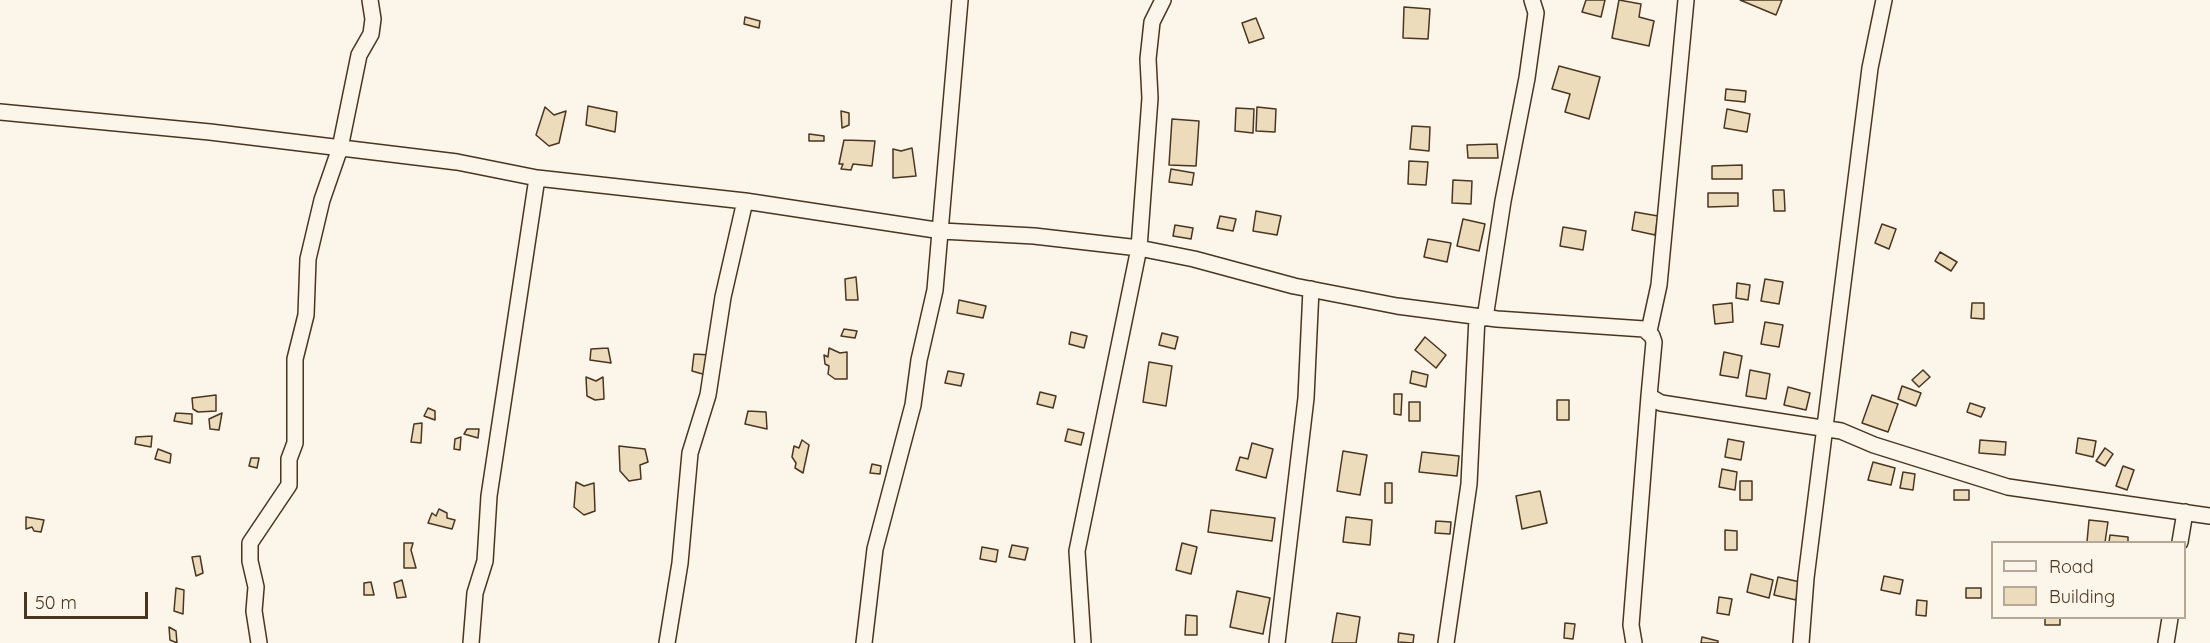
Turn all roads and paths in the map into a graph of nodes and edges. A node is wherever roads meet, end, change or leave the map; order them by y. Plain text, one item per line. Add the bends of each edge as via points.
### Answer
1 (370, 0) edge
2 (960, 0) edge
3 (1163, 0) edge
4 (1532, 0) edge
5 (1686, 0) edge
6 (1884, 0) edge
7 (0, 112) edge
8 (340, 148) junction
9 (537, 178) junction
10 (745, 201) junction
11 (942, 231) junction
12 (1139, 248) junction
13 (1311, 290) junction
14 (1481, 317) junction
15 (1649, 331) junction
16 (1649, 396) junction
17 (1825, 428) junction
18 (2184, 512) junction
19 (2210, 516) edge
20 (2180, 541) edge
21 (2170, 619) edge
22 (259, 643) edge
23 (471, 643) edge
24 (667, 643) edge
25 (864, 643) edge
26 (1083, 643) edge
27 (1277, 643) edge
28 (1446, 643) edge
29 (1634, 643) edge
30 (1801, 643) edge
31 (2166, 643) edge

1 - 8 street via 374,20 359,55
2 - 11 street
3 - 12 street via 1152,22 1148,59 1150,98
4 - 14 street via 1536,13 1527,78
5 - 15 street via 1659,285
6 - 17 street via 1870,68
7 - 8 street
8 - 9 street via 457,162
8 - 22 street via 308,259 307,307 295,359 295,442 289,459 289,485 250,543
9 - 10 street
9 - 23 street via 489,496 485,561 475,593
10 - 11 street
10 - 24 street via 723,297 708,395 690,453 680,563
11 - 12 street
11 - 25 street via 913,405 875,549
12 - 13 street
12 - 26 street via 1077,551
13 - 14 street
13 - 27 street via 1306,398
14 - 15 street
14 - 28 street via 1469,484
15 - 16 street via 1654,342
16 - 17 street via 1661,403
16 - 29 street via 1631,625
17 - 18 street via 2008,487
17 - 30 street
18 - 19 street
18 - 20 street
21 - 31 street

